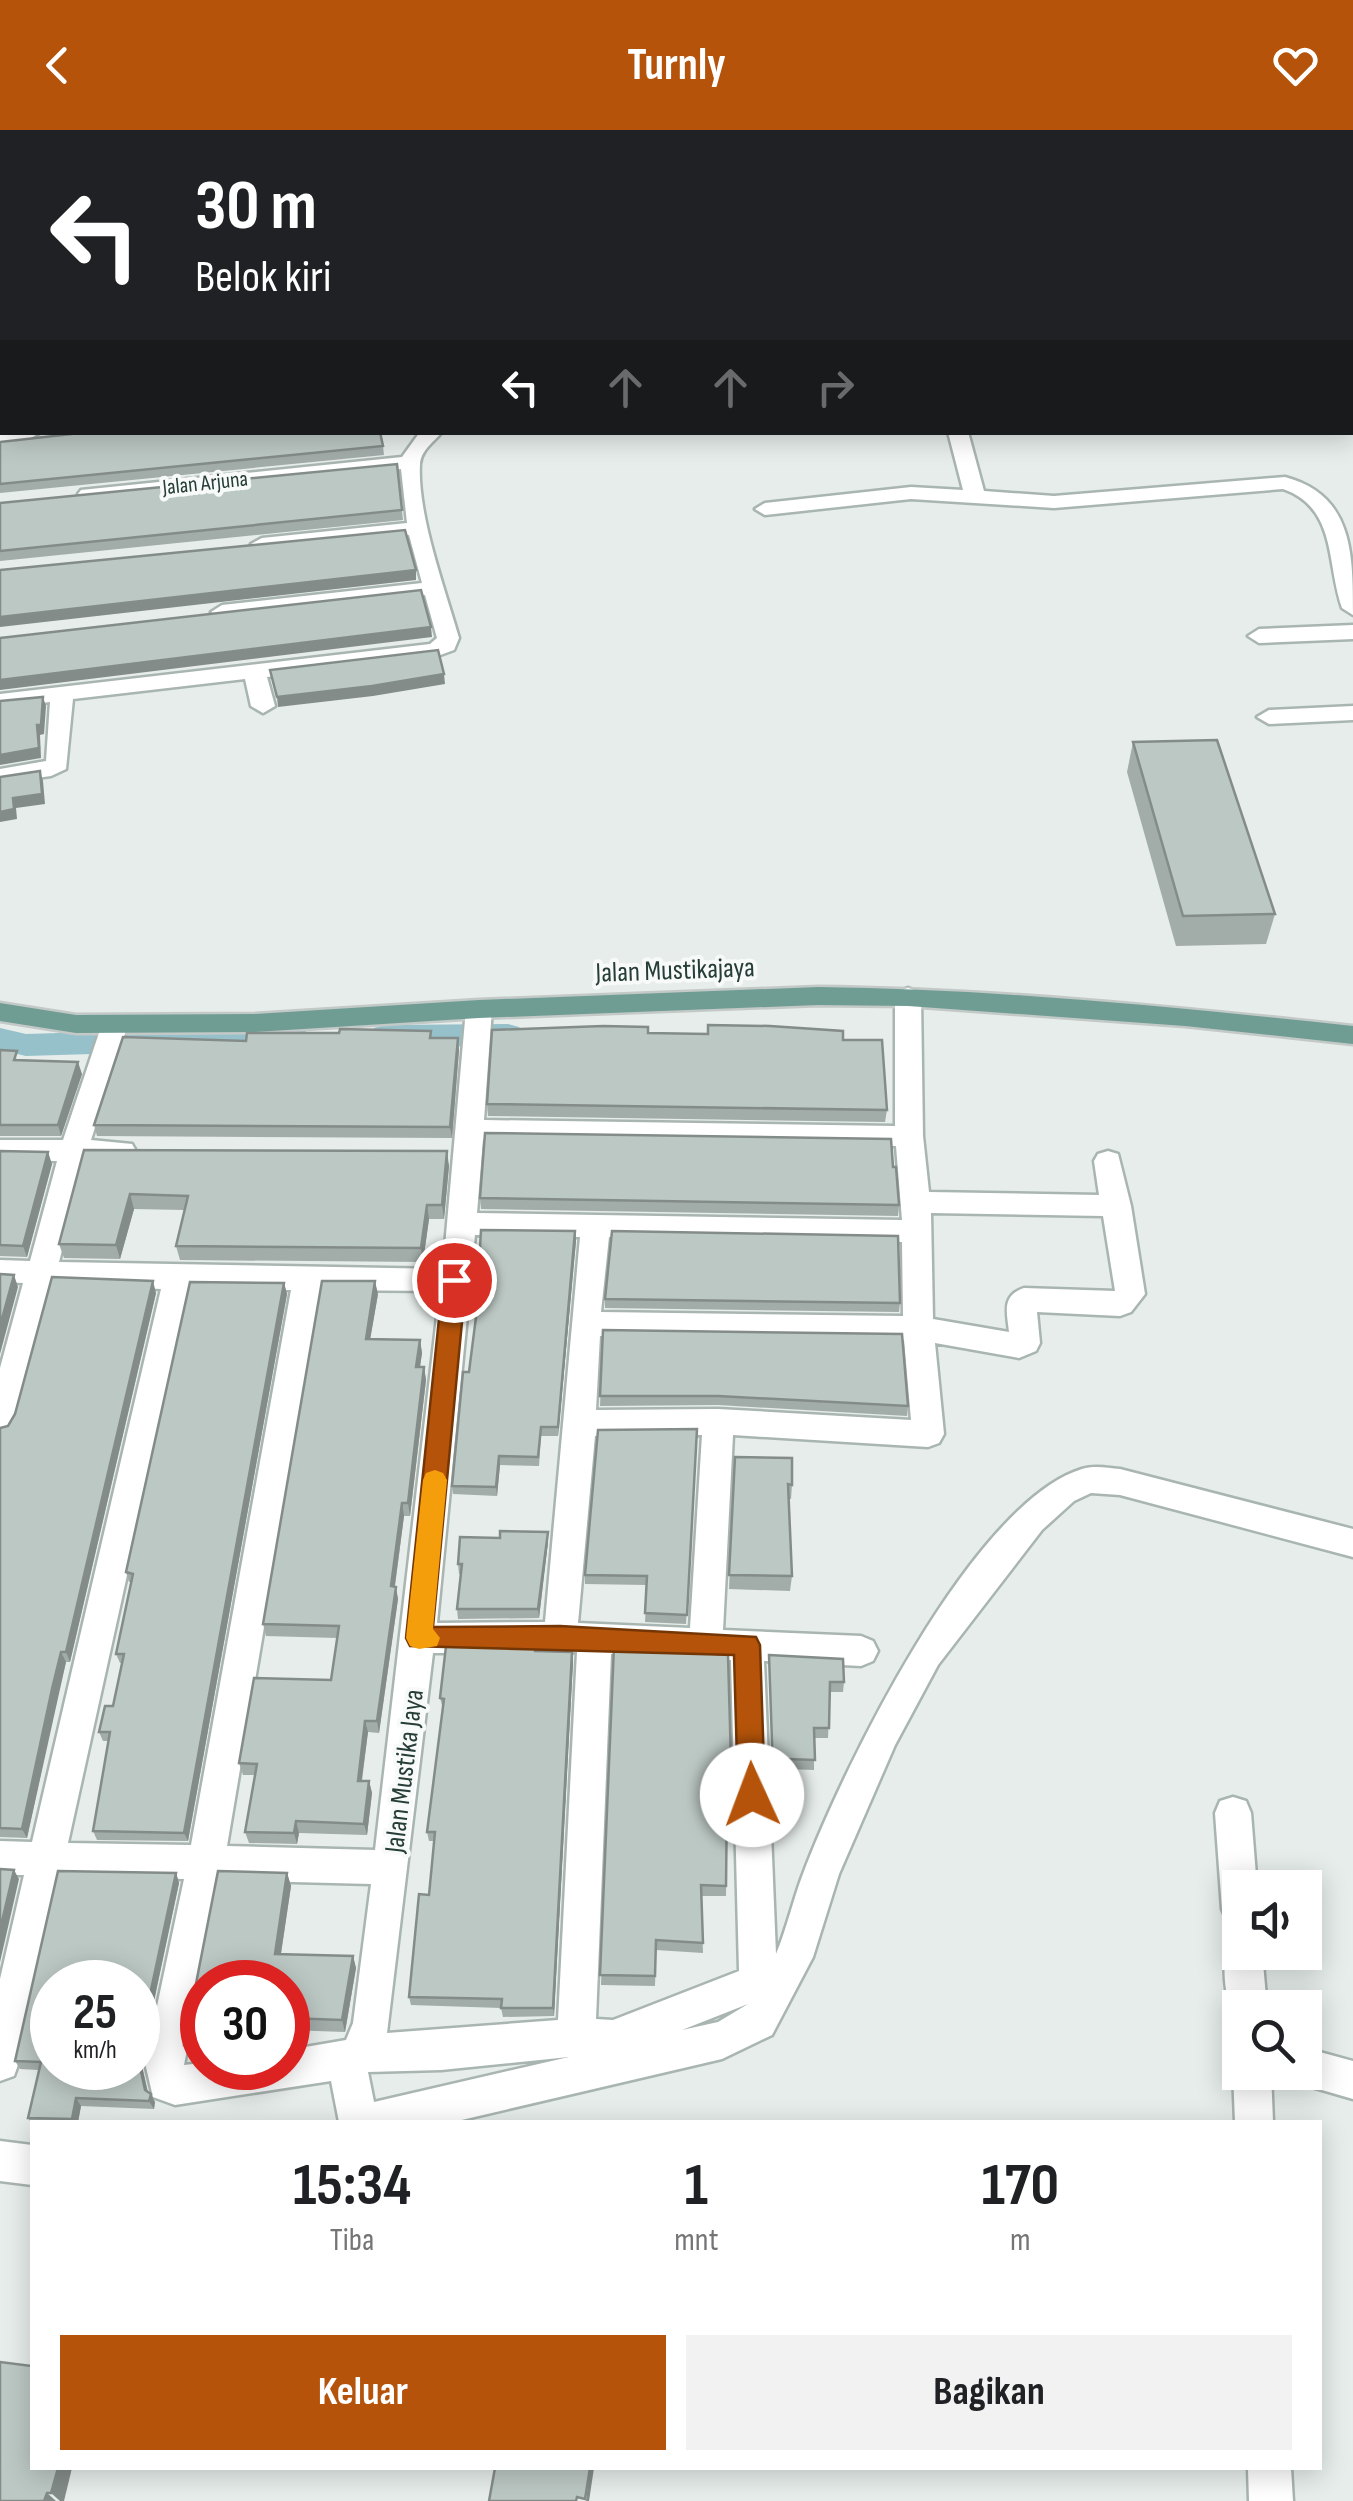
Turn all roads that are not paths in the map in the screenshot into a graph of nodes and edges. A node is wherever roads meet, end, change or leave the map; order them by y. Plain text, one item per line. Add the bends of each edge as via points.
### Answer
1 (429, 435) edge
2 (959, 435) edge
3 (410, 462) junction
4 (975, 494) junction
5 (58, 498) edge
6 (765, 509) dead end
7 (418, 528) junction
8 (247, 546) edge
9 (433, 588) junction
10 (1353, 608) edge
11 (197, 615) edge
12 (1353, 632) edge
13 (1259, 636) dead end
14 (254, 671) junction
15 (62, 694) junction
16 (0, 701) edge
17 (263, 706) dead end
18 (1353, 713) edge
19 (1269, 716) dead end
20 (0, 776) edge
21 (908, 997) junction
22 (478, 1009) junction
23 (0, 1012) edge
24 (115, 1024) junction
25 (1353, 1035) edge
26 (909, 1136) junction
27 (461, 1144) junction
28 (0, 1150) edge
29 (74, 1151) junction
30 (152, 1151) edge
31 (1108, 1162) dead end
32 (1117, 1206) junction
33 (915, 1216) junction
34 (460, 1224) junction
35 (596, 1225) junction
36 (0, 1270) edge
37 (44, 1270) junction
38 (308, 1277) junction
39 (178, 1278) junction
40 (454, 1280) junction
41 (585, 1324) junction
42 (918, 1328) junction
43 (718, 1422) junction
44 (580, 1423) junction
45 (0, 1424) edge
46 (1353, 1543) edge
47 (419, 1638) junction
48 (577, 1639) junction
49 (706, 1643) junction
50 (747, 1645) junction
51 (861, 1651) dead end
52 (1232, 1813) dead end
53 (46, 1857) junction
54 (0, 1858) edge
55 (206, 1861) junction
56 (391, 1867) junction
57 (1237, 1870) edge
58 (576, 2038) junction
59 (354, 2057) junction
60 (0, 2062) edge
61 (1322, 2072) edge
62 (1353, 2080) edge
63 (1253, 2090) edge
64 (358, 2120) edge
65 (381, 2120) edge
66 (1254, 2120) edge
67 (0, 2161) edge
68 (30, 2165) edge
69 (1270, 2470) edge
70 (1271, 2501) edge

1 - 3 street
2 - 4 street
3 - 5 street, Jalan Arjuna
3 - 7 street
4 - 6 street
4 - 10 street via 1054,502 1249,484 1309,487 1339,508 1343,578
7 - 8 street
7 - 9 street
9 - 11 street
9 - 14 street via 446,645
12 - 13 street
14 - 15 street
14 - 17 street
15 - 16 street
15 - 20 street via 58,764
18 - 19 street
21 - 22 main road, Jalan Mustikajaya
21 - 25 main road, Jalan Mustikajaya
21 - 26 street
22 - 24 main road, Jalan Mustikajaya
22 - 27 street, Jalan Mustika Jaya
23 - 24 main road, Jalan Mustikajaya via 44,1022
24 - 29 street
26 - 27 street
26 - 33 street
27 - 34 street, Jalan Mustika Jaya
28 - 29 street
29 - 30 street
29 - 37 street
31 - 32 street
32 - 33 street
32 - 42 street via 1130,1294 1120,1304 1024,1300 1025,1342 1019,1346
33 - 35 street
33 - 42 street
34 - 35 street
34 - 40 street, Jalan Mustika Jaya
35 - 41 street
36 - 37 street
37 - 39 street
37 - 45 street
38 - 39 street
38 - 40 street
38 - 55 street
39 - 53 street
40 - 47 street, Jalan Mustika Jaya
41 - 42 street
41 - 44 street
42 - 43 street via 930,1430 925,1436
43 - 44 street
43 - 49 street
44 - 48 street
46 - 65 street via 1120,1482 1088,1480 1063,1492 1031,1520 926,1655 881,1738 820,1874 794,1957 759,2022 722,2040
47 - 48 street
47 - 56 street, Jalan Mustika Jaya
48 - 49 street
48 - 58 street
49 - 50 street
50 - 51 street
50 - 58 street via 758,1982 614,2039
52 - 57 street
53 - 54 street
53 - 55 street
53 - 60 street
55 - 56 street
55 - 59 street via 164,2079 175,2086
56 - 59 street, Jalan Mustika Jaya via 372,2023
58 - 59 street
59 - 64 street
61 - 62 street
63 - 66 street
67 - 68 street
69 - 70 street

